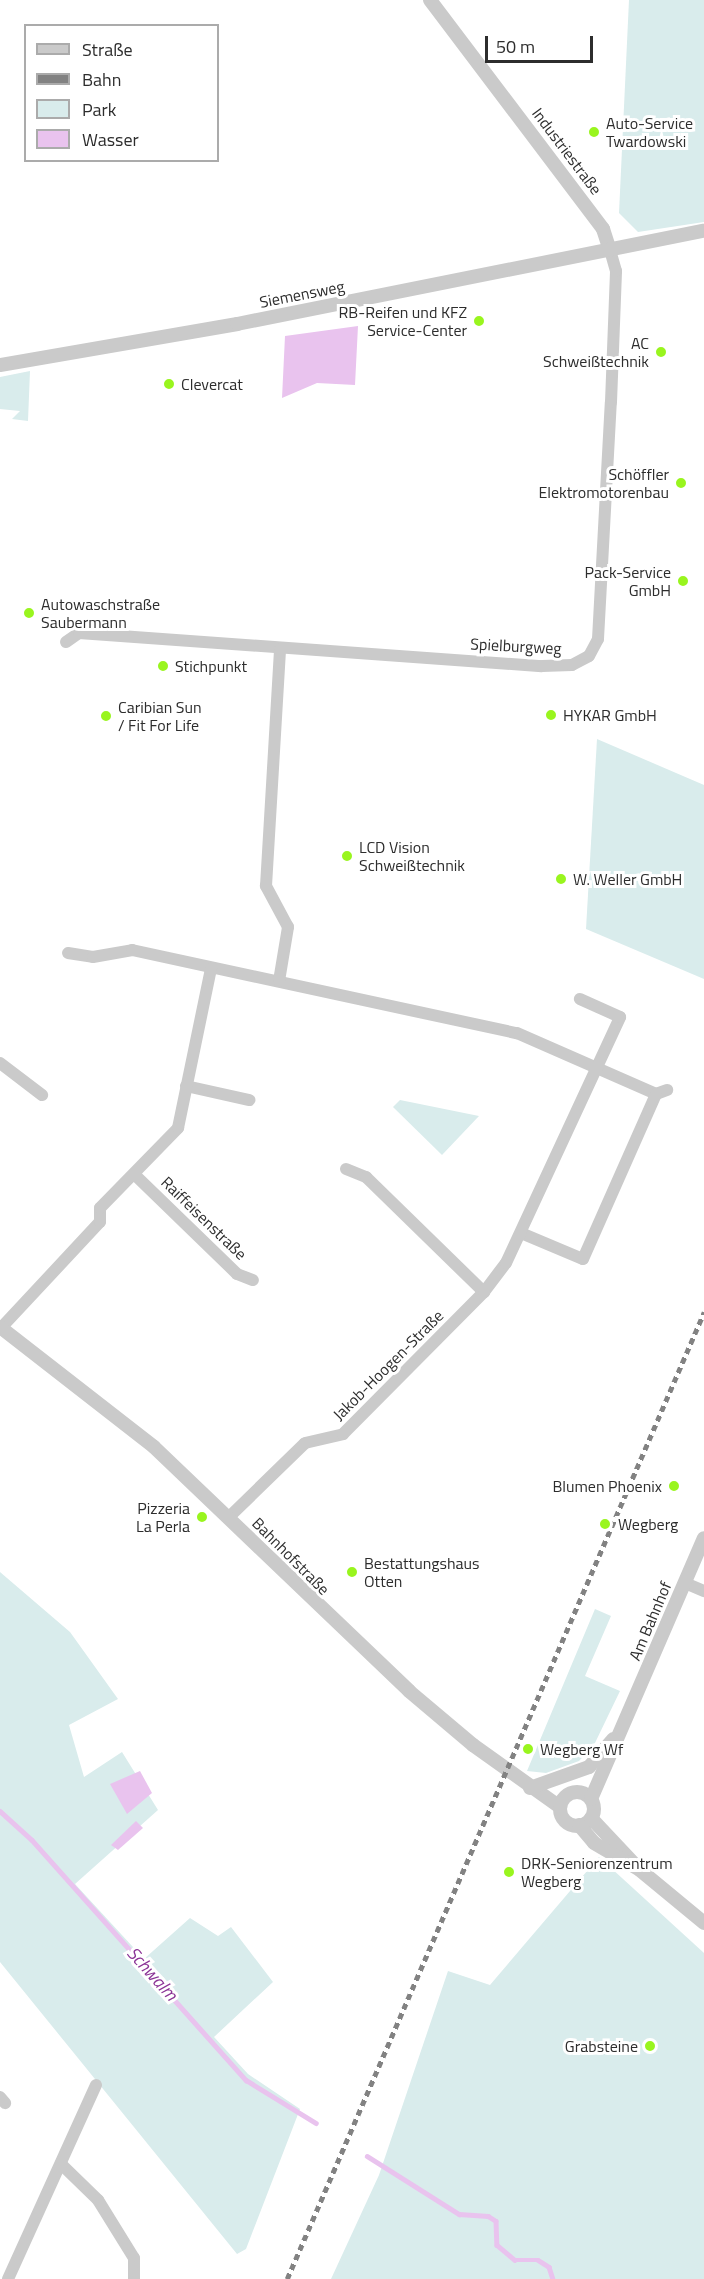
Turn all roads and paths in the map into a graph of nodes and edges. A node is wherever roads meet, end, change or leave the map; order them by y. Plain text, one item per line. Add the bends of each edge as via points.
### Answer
1 (430, 0) edge
2 (704, 231) edge
3 (610, 250) junction
4 (0, 365) edge
5 (66, 642) dead end
6 (280, 648) junction
7 (68, 953) dead end
8 (211, 968) junction
9 (279, 981) junction
10 (580, 999) dead end
11 (0, 1063) edge
12 (596, 1069) junction
13 (186, 1086) junction
14 (42, 1095) dead end
15 (249, 1100) dead end
16 (346, 1169) dead end
17 (135, 1175) junction
18 (521, 1233) junction
19 (253, 1280) dead end
20 (484, 1292) junction
21 (1, 1328) edge
22 (228, 1518) junction
23 (704, 1538) edge
24 (685, 1583) junction
25 (704, 1591) edge
26 (627, 1717) junction
27 (530, 1788) junction
28 (585, 1796) junction
29 (560, 1807) junction
30 (585, 1822) junction
31 (704, 1923) edge
32 (96, 2085) dead end
33 (61, 2164) junction
34 (8, 2279) edge
35 (134, 2279) edge

1 - 3 street, Industriestraße via 603,229
2 - 3 street
3 - 4 street, Siemensweg via 237,324
3 - 6 street, Spielburgweg via 616,271 611,402 598,639 589,656 572,665 542,666
5 - 6 street, Spielburgweg via 79,633
6 - 9 street via 266,886 288,927
7 - 8 street via 93,957 132,950
8 - 9 street
8 - 13 street, Raiffeisenstraße
9 - 12 street via 517,1033
10 - 12 street, Jakob-Hoogen-Straße via 620,1017
11 - 14 street
12 - 18 street, Jakob-Hoogen-Straße
12 - 18 street via 662,1092 583,1259
13 - 15 street
13 - 17 street, Raiffeisenstraße via 178,1128
16 - 20 street via 366,1177
17 - 19 street, Raiffeisenstraße via 237,1274
17 - 21 street, Raiffeisenstraße via 100,1208 100,1222
18 - 20 street, Jakob-Hoogen-Straße via 506,1263
20 - 22 street, Jakob-Hoogen-Straße via 343,1434 305,1443
21 - 22 street, Bahnhofstraße via 154,1447
22 - 27 street, Bahnhofstraße via 409,1691
23 - 24 street, Am Bahnhof
24 - 25 street
24 - 26 street, Am Bahnhof
26 - 27 street, Am Bahnhof via 589,1767
26 - 28 street, Am Bahnhof
27 - 29 street, Bahnhofstraße
28 - 29 street via 564,1797
28 - 30 street
29 - 30 street, Bahnhofstraße via 565,1821
30 - 31 street, Bahnhofstraße
32 - 33 street
33 - 34 street
33 - 35 street via 98,2199 134,2258

